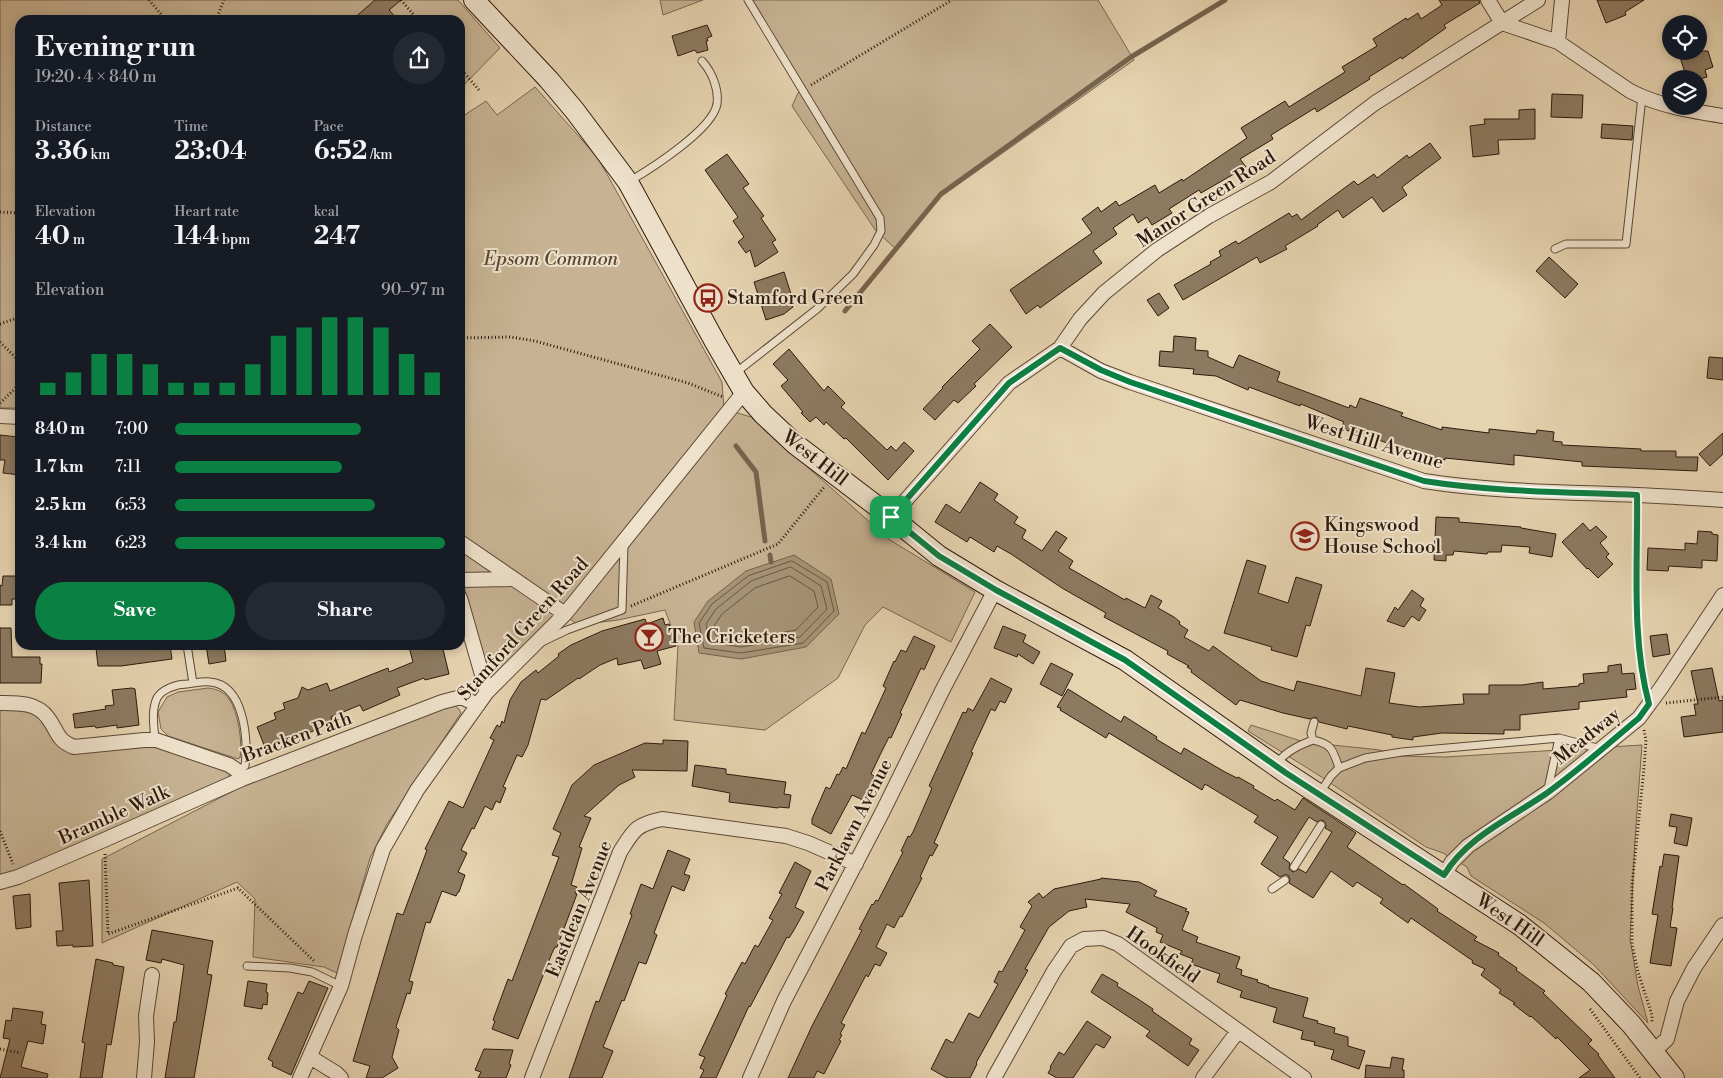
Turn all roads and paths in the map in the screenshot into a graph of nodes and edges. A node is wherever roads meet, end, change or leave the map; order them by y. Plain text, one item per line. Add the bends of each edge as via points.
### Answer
1 (149, 0) edge
2 (224, 0) edge
3 (401, 0) edge
4 (474, 0) edge
5 (748, 0) edge
6 (952, 0) edge
7 (1488, 0) edge
8 (1538, 0) edge
9 (1562, 0) edge
10 (162, 15) edge
11 (218, 15) edge
12 (414, 15) edge
13 (1502, 23) junction
14 (1558, 42) junction
15 (702, 61) dead end
16 (465, 74) edge
17 (479, 90) dead end
18 (802, 91) junction
19 (1642, 97) junction
20 (1723, 116) edge
21 (628, 182) junction
22 (0, 212) edge
23 (15, 213) edge
24 (1555, 249) dead end
25 (15, 319) edge
26 (0, 324) edge
27 (465, 338) edge
28 (0, 342) edge
29 (1060, 348) junction
30 (15, 357) edge
31 (734, 375) junction
32 (15, 389) edge
33 (740, 397) junction
34 (0, 403) edge
35 (0, 416) edge
36 (15, 417) edge
37 (829, 482) dead end
38 (1637, 495) junction
39 (1723, 500) edge
40 (891, 517) junction
41 (624, 541) junction
42 (465, 545) edge
43 (513, 579) junction
44 (465, 580) edge
45 (996, 590) junction
46 (1723, 595) edge
47 (622, 610) junction
48 (565, 614) junction
49 (465, 615) edge
50 (533, 646) junction
51 (189, 650) edge
52 (193, 683) junction
53 (487, 692) junction
54 (1723, 697) edge
55 (0, 703) edge
56 (1649, 704) junction
57 (478, 705) junction
58 (1639, 718) junction
59 (1314, 722) dead end
60 (1559, 738) junction
61 (155, 740) junction
62 (1313, 740) junction
63 (1602, 749) junction
64 (1276, 765) junction
65 (1339, 768) junction
66 (240, 775) junction
67 (1548, 792) junction
68 (1328, 803) junction
69 (1321, 825) dead end
70 (0, 831) edge
71 (104, 840) junction
72 (856, 864) junction
73 (1294, 867) dead end
74 (1444, 875) junction
75 (18, 877) junction
76 (1284, 880) dead end
77 (0, 882) edge
78 (1272, 889) dead end
79 (1723, 925) edge
80 (247, 966) dead end
81 (320, 967) dead end
82 (152, 975) dead end
83 (341, 986) junction
84 (1587, 1004) dead end
85 (1652, 1028) dead end
86 (1238, 1031) junction
87 (0, 1049) edge
88 (1654, 1051) junction
89 (21, 1052) dead end
90 (310, 1057) junction
91 (144, 1078) edge
92 (300, 1078) edge
93 (341, 1078) edge
94 (532, 1078) edge
95 (750, 1078) edge
96 (994, 1078) edge
97 (1203, 1078) edge
98 (1304, 1078) edge
99 (1640, 1078) edge
100 (1674, 1078) edge

1 - 10 path
2 - 11 path
3 - 12 path
4 - 21 main road, West Hill via 549,80
5 - 18 lane
6 - 18 path
7 - 13 street
8 - 13 street, Manor Green Road
9 - 14 street
13 - 14 street
13 - 29 street, Manor Green Road via 1375,103 1271,182 1209,216 1157,250 1104,293
14 - 19 street
15 - 21 lane via 709,69 716,88 717,105 712,117 662,162
16 - 17 path
18 - 31 lane via 880,218 881,231 853,274 817,310
19 - 20 street via 1684,110
19 - 24 lane via 1626,244 1566,244
21 - 31 main road, West Hill
22 - 23 path
25 - 26 path
27 - 33 path via 511,336
28 - 30 path
29 - 38 street, West Hill Avenue via 1130,382 1424,481 1539,492
29 - 40 street, Manor Green Road via 1009,383
31 - 33 main road, West Hill
32 - 34 path
33 - 40 main road, West Hill via 794,444
33 - 41 street, Stamford Green Road
35 - 36 street
37 - 47 path via 778,544
38 - 39 street, West Hill Avenue
38 - 56 path via 1638,621 1643,681
40 - 45 main road, West Hill via 939,556
41 - 47 lane
41 - 48 street, Stamford Green Road
42 - 43 street
43 - 44 street
43 - 48 street
45 - 64 main road, West Hill via 1125,660
45 - 72 street, Parklawn Avenue
46 - 56 street, Meadway
47 - 50 lane
48 - 50 street, Stamford Green Road
49 - 53 street
50 - 53 street, Stamford Green Road
51 - 52 lane
52 - 61 lane via 180,684 158,697 154,716
52 - 66 lane via 220,685 232,693 238,704 246,754
53 - 57 street, Stamford Green Road
54 - 56 path
55 - 61 street, Bracken Path via 20,703 39,710 48,717 59,738 74,746
56 - 58 street, Meadway
57 - 66 street, Bracken Path via 461,697 442,702
57 - 83 street, Stamford Green Road via 417,790 383,849
58 - 63 street, Meadway
58 - 85 path via 1646,740 1632,886 1632,944 1652,1015
59 - 62 lane
60 - 63 lane
60 - 65 lane via 1402,752 1366,758
60 - 67 lane
61 - 66 street, Bracken Path via 229,764
62 - 64 lane via 1282,756
62 - 65 lane via 1326,743
63 - 67 street, Meadway
64 - 68 main road, West Hill
65 - 68 lane
66 - 71 street, Bramble Walk
67 - 74 street, Meadway via 1468,846
68 - 74 main road, West Hill
69 - 73 lane
70 - 75 path
71 - 75 street, Bramble Walk
71 - 81 path via 108,934 238,888
72 - 94 street, Eastdean Avenue via 786,836 662,820 643,823 631,834 620,852
72 - 95 street, Parklawn Avenue via 784,1001
74 - 88 main road, West Hill via 1551,948 1591,982
75 - 77 street, Bramble Walk
76 - 78 lane
79 - 88 street via 1676,1001 1667,1039
80 - 83 lane via 312,972
82 - 91 street via 146,1016 148,1042
83 - 90 street, Stamford Green Road
84 - 99 path
86 - 96 street, Hookfield via 1118,944 1103,938 1084,939 1071,946 1054,971
86 - 97 street
86 - 98 street, Hookfield
87 - 89 path
88 - 100 main road, West Hill
90 - 92 street, Stamford Green Road
90 - 93 street

